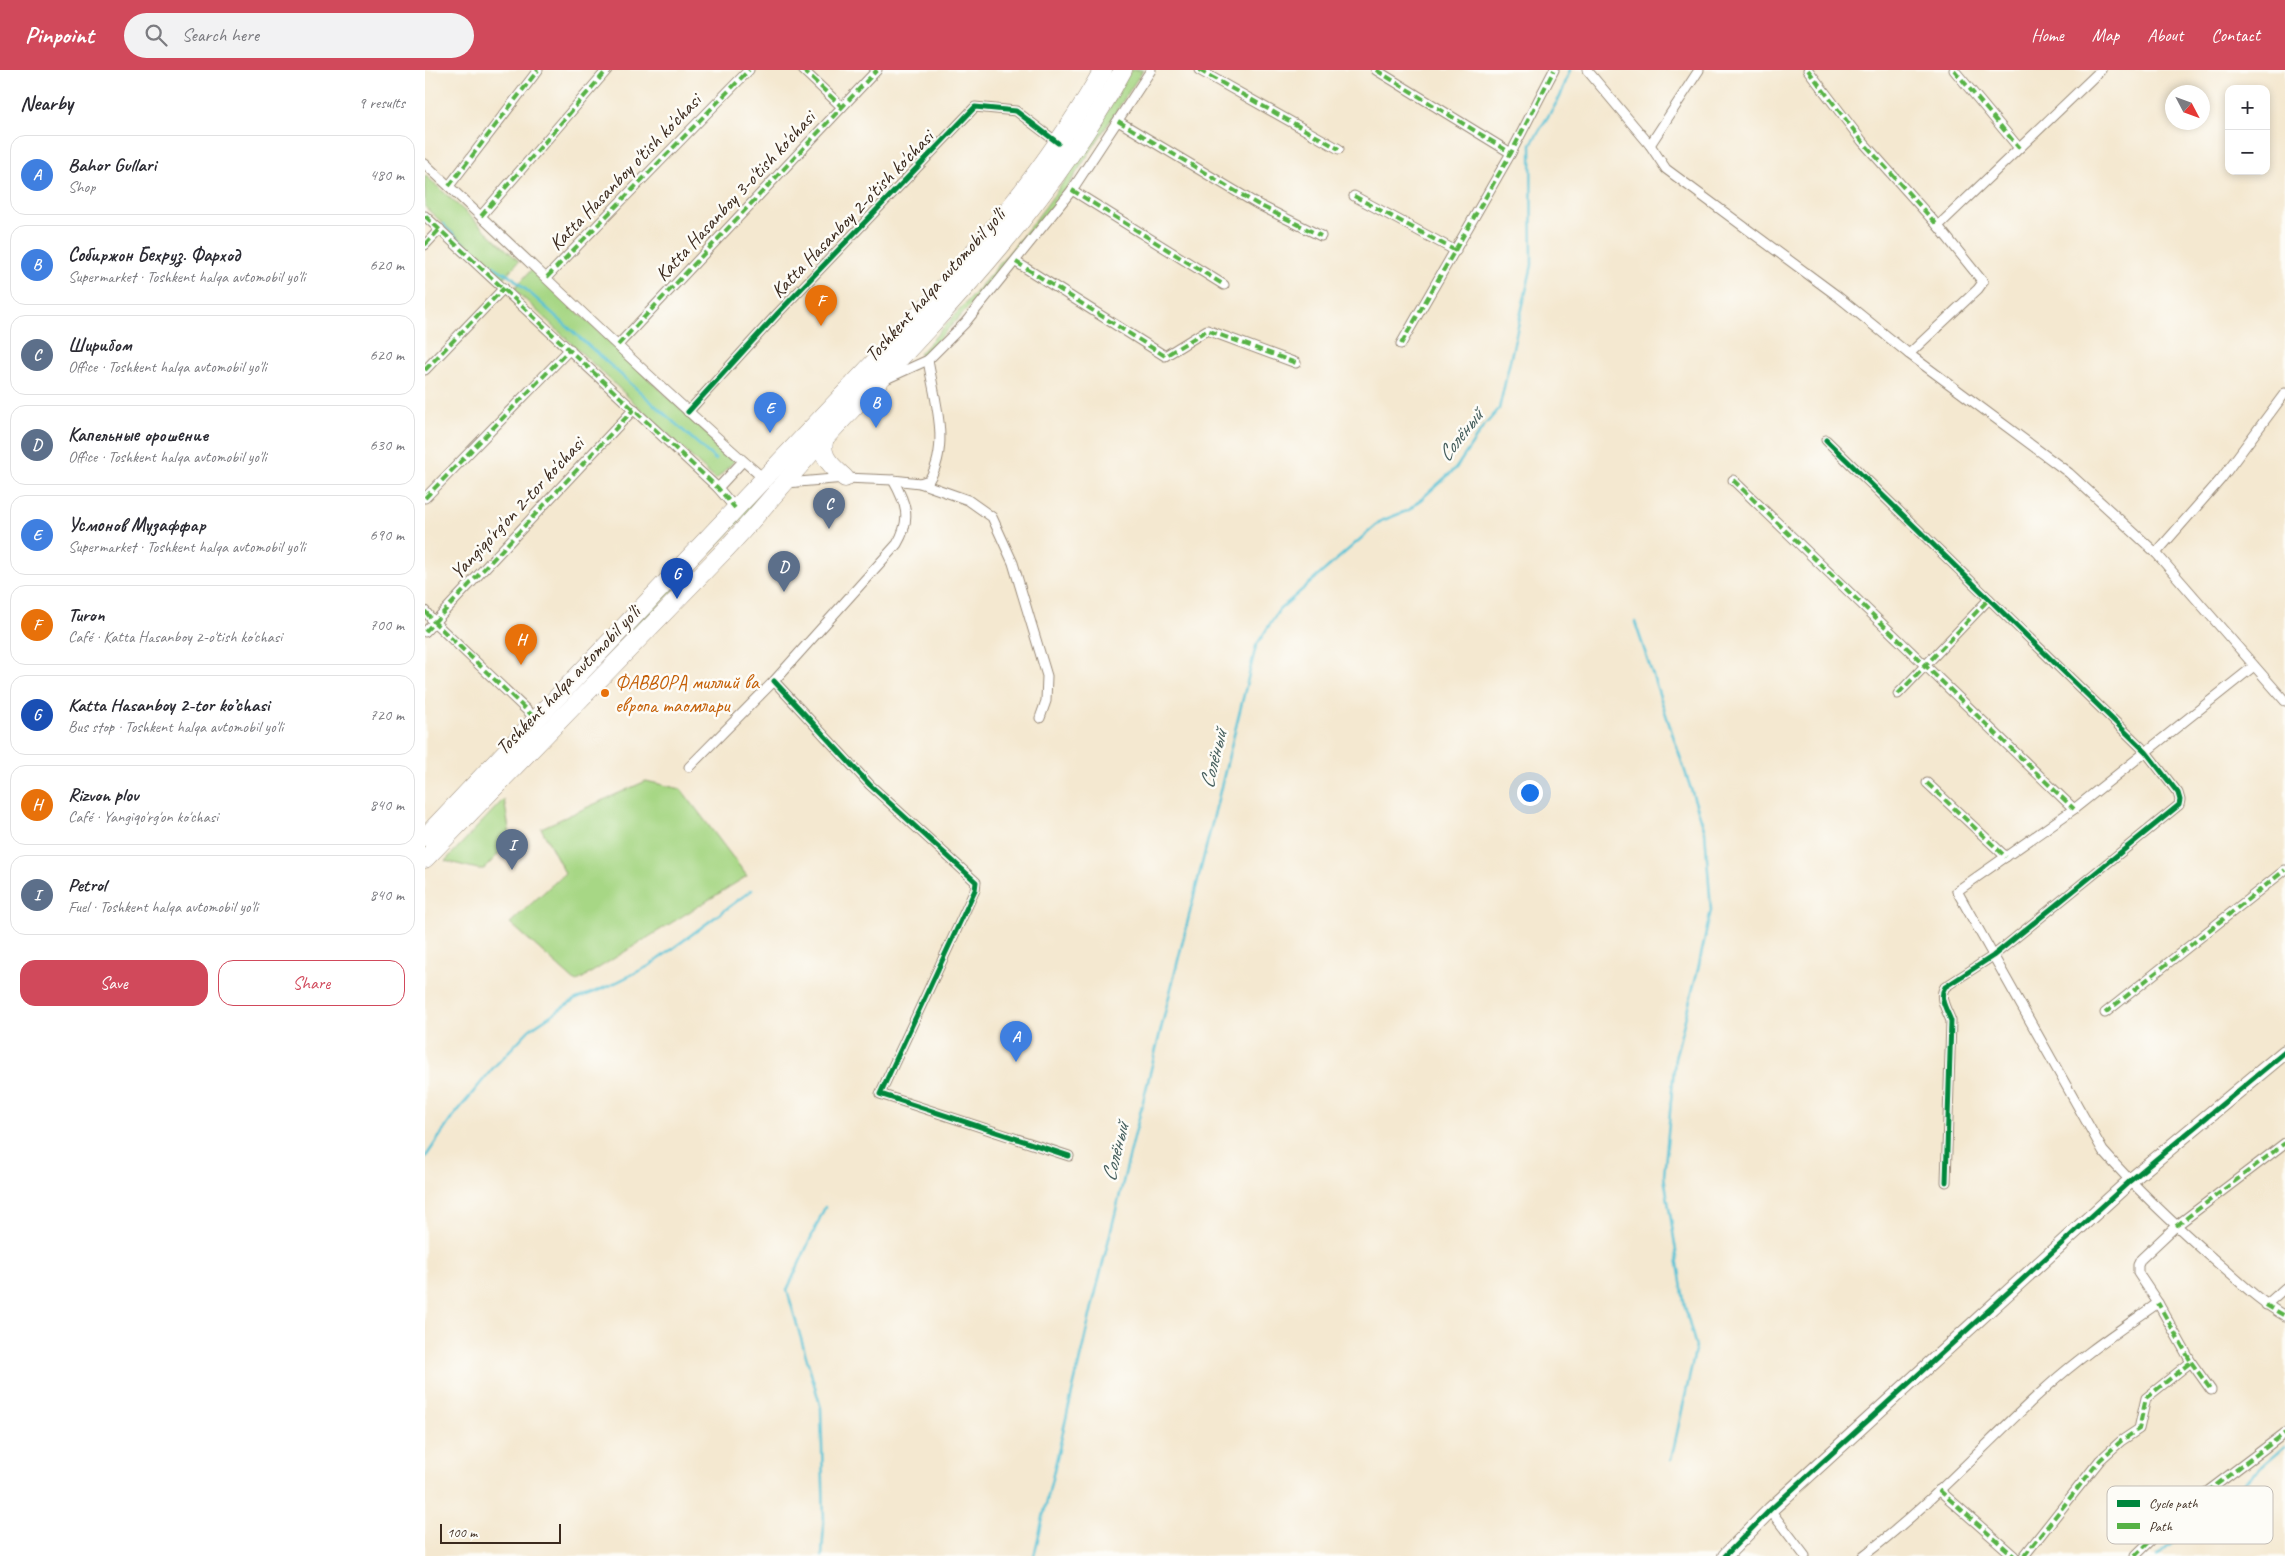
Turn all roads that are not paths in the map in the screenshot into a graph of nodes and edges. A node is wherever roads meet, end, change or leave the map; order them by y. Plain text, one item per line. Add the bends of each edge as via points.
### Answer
1 (538, 70) edge
2 (607, 70) edge
3 (749, 70) edge
4 (803, 70) edge
5 (877, 70) edge
6 (1103, 70) edge
7 (1123, 70) edge
8 (1151, 70) edge
9 (1199, 70) edge
10 (1376, 70) edge
11 (1553, 70) edge
12 (1587, 70) edge
13 (1699, 70) edge
14 (1808, 70) edge
15 (1955, 70) edge
16 (2101, 70) edge
17 (843, 106) junction
18 (1118, 121) junction
19 (1058, 143) junction
20 (1650, 146) junction
21 (2019, 148) junction
22 (1339, 149) dead end
23 (1511, 153) junction
24 (425, 164) edge
25 (449, 186) junction
26 (1072, 190) junction
27 (1354, 196) dead end
28 (425, 216) edge
29 (481, 216) junction
30 (1938, 226) junction
31 (440, 229) junction
32 (1321, 236) dead end
33 (425, 245) edge
34 (1456, 251) junction
35 (1016, 262) junction
36 (547, 277) junction
37 (1224, 285) dead end
38 (504, 288) junction
39 (1401, 344) dead end
40 (618, 345) junction
41 (569, 349) junction
42 (1909, 354) junction
43 (928, 360) junction
44 (1296, 363) dead end
45 (425, 370) edge
46 (877, 382) junction
47 (2285, 393) edge
48 (633, 409) junction
49 (688, 412) junction
50 (826, 436) junction
51 (1826, 440) dead end
52 (743, 461) junction
53 (763, 478) junction
54 (845, 478) junction
55 (893, 480) junction
56 (1733, 480) dead end
57 (920, 483) junction
58 (782, 484) junction
59 (718, 488) junction
60 (425, 498) edge
61 (735, 508) junction
62 (2156, 553) junction
63 (1989, 599) junction
64 (425, 611) edge
65 (434, 622) junction
66 (425, 632) edge
67 (1925, 665) junction
68 (2254, 666) junction
69 (774, 681) junction
70 (1898, 694) dead end
71 (2285, 701) edge
72 (1040, 718) dead end
73 (536, 719) junction
74 (2146, 752) junction
75 (689, 767) dead end
76 (1927, 783) dead end
77 (2074, 809) junction
78 (425, 837) edge
79 (2006, 858) junction
80 (425, 860) edge
81 (2285, 870) edge
82 (1993, 956) junction
83 (2105, 1013) dead end
84 (2285, 1052) edge
85 (2285, 1143) edge
86 (1069, 1156) dead end
87 (2130, 1181) junction
88 (1946, 1182) dead end
89 (2176, 1226) junction
90 (2285, 1288) edge
91 (2158, 1303) junction
92 (2266, 1305) junction
93 (2285, 1316) edge
94 (2191, 1362) junction
95 (2211, 1390) dead end
96 (2285, 1433) edge
97 (2215, 1486) edge
98 (1939, 1490) junction
99 (1770, 1510) junction
100 (2147, 1544) edge
101 (1725, 1556) edge
102 (1805, 1556) edge
103 (1863, 1556) edge
104 (2014, 1556) edge
105 (2024, 1556) edge
106 (2135, 1556) edge

1 - 25 street
2 - 29 street
3 - 36 street, Katta Hasanboy o'tish ko'chasi
4 - 17 street
5 - 17 street, Katta Hasanboy 3-o'tish ko'chasi
6 - 19 highway, Toshkent halqa avtomobil yo'li
7 - 46 highway, Toshkent halqa avtomobil yo'li via 1047,188 953,302
8 - 18 street
9 - 22 street
10 - 23 street
11 - 23 street
12 - 20 street
13 - 20 street
14 - 30 street via 1863,141
15 - 21 street
16 - 21 street
17 - 40 street, Katta Hasanboy 3-o'tish ko'chasi
18 - 26 street
18 - 32 street via 1234,190
19 - 49 street, Katta Hasanboy 2-o'tish ko'chasi via 1016,112 975,106
19 - 53 highway, Toshkent halqa avtomobil yo'li via 1012,207 933,300
20 - 42 street via 1666,169 1836,295
21 - 30 street
23 - 34 street
24 - 25 street
25 - 29 street
26 - 35 street
26 - 37 street
27 - 34 street
28 - 31 street
29 - 36 street
30 - 42 street via 1983,282
31 - 33 street
31 - 38 street
34 - 39 street
35 - 43 street via 959,330
35 - 44 street via 1165,356 1207,330
36 - 40 street
38 - 41 street
38 - 45 street
40 - 49 street
41 - 48 street
41 - 60 street
42 - 62 street via 2069,473
43 - 46 street
43 - 57 street via 941,437 935,470 929,480
46 - 50 highway, Toshkent halqa avtomobil yo'li
47 - 62 street via 2221,479
48 - 59 street
48 - 65 street, Yangiqo'rg'on 2-tor ko'chasi
49 - 52 street
50 - 54 highway via 824,455
50 - 58 highway, Toshkent halqa avtomobil yo'li
51 - 63 street
52 - 53 street
52 - 59 street
53 - 58 highway
53 - 61 highway, Toshkent halqa avtomobil yo'li
54 - 55 street
54 - 58 street
55 - 57 street
55 - 69 street via 905,507 906,518 897,544
56 - 67 street
57 - 72 street via 969,500 991,517 1013,563 1047,676 1046,701
58 - 80 highway, Toshkent halqa avtomobil yo'li via 725,550
59 - 61 street
61 - 73 highway, Toshkent halqa avtomobil yo'li
62 - 68 street
63 - 67 street
63 - 74 street
64 - 65 street
65 - 66 street, Yangiqo'rg'on 2-tor ko'chasi
65 - 73 street
67 - 70 street
67 - 77 street
68 - 71 street
68 - 74 street
69 - 75 street
69 - 86 street via 869,785 976,882 880,1094
73 - 78 highway, Toshkent halqa avtomobil yo'li
74 - 77 street
74 - 82 street via 2178,793 2179,805
76 - 79 street
77 - 79 street
79 - 82 street via 1957,891
81 - 83 street
82 - 87 street via 2103,1151
82 - 88 street via 1942,992 1951,1021
84 - 87 street
85 - 89 street
87 - 89 street
87 - 99 street
89 - 91 street via 2138,1265 2138,1273
89 - 92 street
90 - 92 street
91 - 94 street
91 - 98 street via 2049,1385
92 - 93 street
94 - 95 street
94 - 105 street via 2146,1398 2139,1429 2121,1440 2100,1460
96 - 97 street
98 - 103 street via 1883,1542
98 - 104 street
99 - 101 street
99 - 102 street
100 - 106 street

